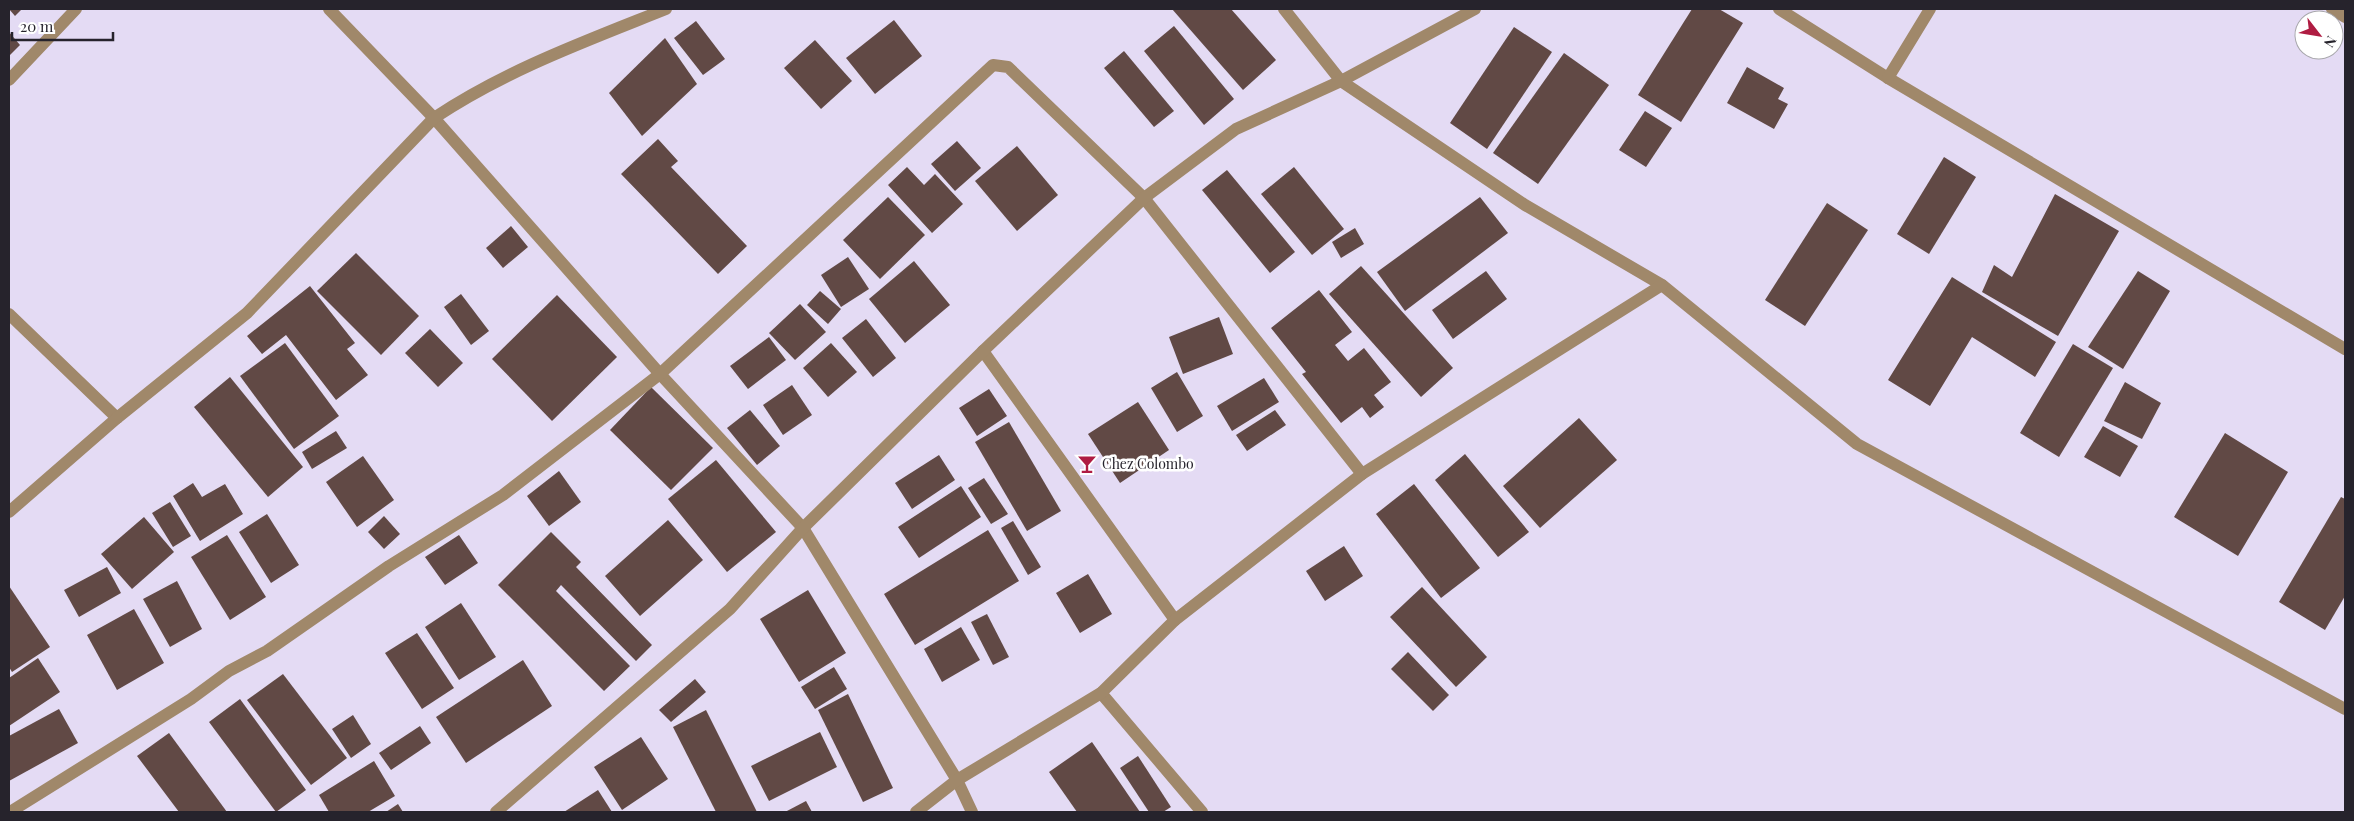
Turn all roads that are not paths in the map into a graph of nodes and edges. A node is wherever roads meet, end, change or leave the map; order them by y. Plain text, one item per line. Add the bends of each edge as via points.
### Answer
1 (76, 9) edge
2 (329, 9) edge
3 (666, 9) edge
4 (1284, 9) edge
5 (1475, 9) edge
6 (1779, 9) edge
7 (1930, 9) edge
8 (2332, 9) edge
9 (2345, 16) edge
10 (1888, 78) junction
11 (9, 80) edge
12 (1340, 81) junction
13 (434, 118) junction
14 (1144, 198) junction
15 (1662, 285) junction
16 (9, 314) edge
17 (2345, 349) edge
18 (982, 351) junction
19 (660, 374) junction
20 (117, 418) junction
21 (1362, 474) junction
22 (9, 512) edge
23 (803, 528) junction
24 (1175, 620) junction
25 (1101, 693) junction
26 (2345, 708) edge
27 (957, 780) junction
28 (10, 812) edge
29 (496, 812) edge
30 (916, 812) edge
31 (972, 812) edge
32 (1202, 812) edge

1 - 11 street
2 - 13 street
3 - 13 street via 552,54 471,93
4 - 12 street
5 - 12 street
6 - 10 street
7 - 10 street
8 - 9 street
10 - 17 street
12 - 14 street via 1236,129
12 - 15 street via 1525,204
13 - 19 street
13 - 20 street via 247,313
14 - 18 street
14 - 19 street via 1008,67 993,65
14 - 21 street
15 - 21 street
15 - 26 street via 1858,444
16 - 20 street
18 - 23 street
18 - 24 street
19 - 23 street
19 - 28 street via 503,495 389,566 267,651 229,670 191,699
20 - 22 street
21 - 24 street
23 - 27 street
23 - 29 street via 730,609
24 - 25 street
25 - 27 street
25 - 32 street
27 - 30 street
27 - 31 street

